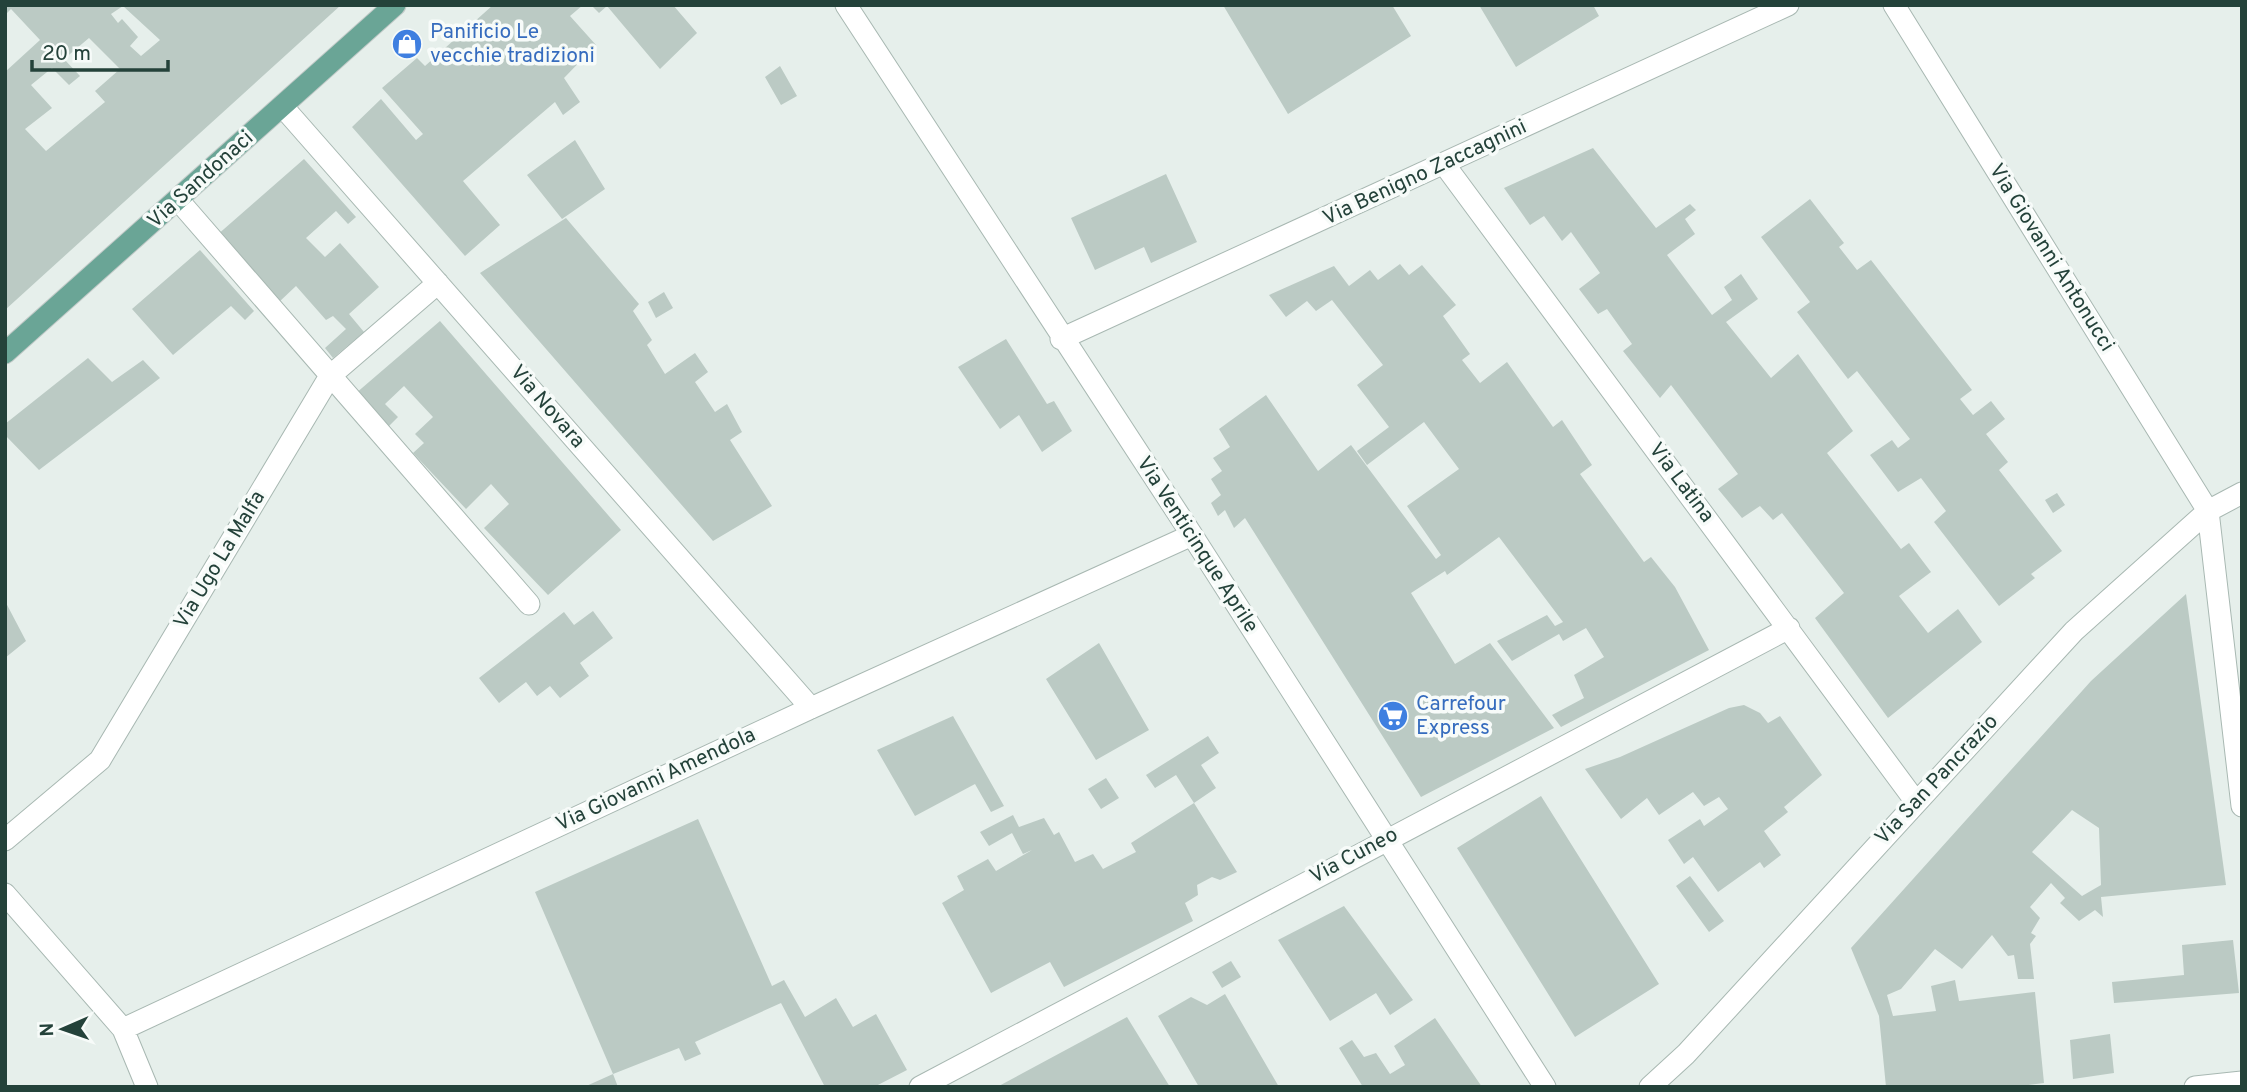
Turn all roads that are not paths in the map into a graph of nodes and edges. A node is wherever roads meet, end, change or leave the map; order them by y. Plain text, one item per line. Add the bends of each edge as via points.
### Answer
1 (396, 5) edge
2 (846, 5) edge
3 (1788, 5) edge
4 (1894, 5) edge
5 (283, 107) junction
6 (1444, 164) junction
7 (179, 201) junction
8 (438, 283) junction
9 (1061, 339) junction
10 (5, 353) edge
11 (330, 376) junction
12 (2242, 493) edge
13 (2208, 512) junction
14 (1192, 535) junction
15 (529, 604) dead end
16 (1789, 628) junction
17 (811, 708) junction
18 (1916, 802) junction
19 (2242, 806) edge
20 (1387, 839) junction
21 (5, 840) edge
22 (5, 894) edge
23 (123, 1029) junction
24 (2242, 1082) edge
25 (147, 1087) edge
26 (920, 1087) edge
27 (1545, 1087) edge
28 (1650, 1087) edge
29 (2195, 1087) edge

1 - 5 main road, Via Sandonaci
2 - 9 street, Via Venticinque Aprile
3 - 6 street, Via Benigno Zaccagnini
4 - 13 street, Via Giovanni Antonucci
5 - 7 main road, Via Sandonaci
5 - 8 street, Via Novara
6 - 9 street, Via Benigno Zaccagnini
6 - 16 street, Via Latina
7 - 10 main road, Via Sandonaci
7 - 11 street
8 - 11 street, Via Ugo La Malfa
8 - 17 street, Via Novara
9 - 14 street, Via Venticinque Aprile
11 - 15 street
11 - 21 street, Via Ugo La Malfa via 100,760
12 - 13 street, Via San Pancrazio
13 - 18 street, Via San Pancrazio via 2074,631
13 - 19 street
14 - 17 street, Via Giovanni Amendola
14 - 20 street, Via Venticinque Aprile
16 - 18 street, Via Latina
16 - 20 street, Via Cuneo
17 - 23 street, Via Giovanni Amendola
18 - 28 street, Via San Pancrazio via 1686,1054
20 - 26 street, Via Cuneo
20 - 27 street, Via Venticinque Aprile
22 - 23 street
23 - 25 street
24 - 29 street

